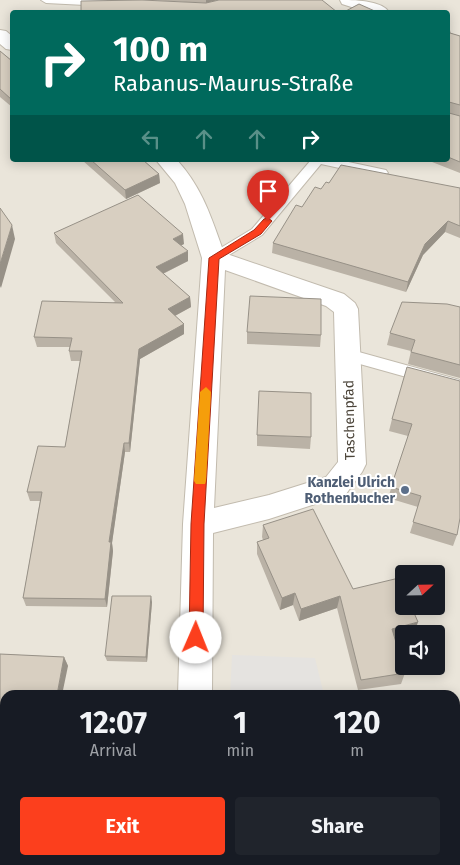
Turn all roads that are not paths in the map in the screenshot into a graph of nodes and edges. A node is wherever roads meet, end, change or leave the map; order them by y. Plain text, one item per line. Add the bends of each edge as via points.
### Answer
1 (46, 0) edge
2 (348, 0) edge
3 (118, 4) edge
4 (376, 10) edge
5 (168, 162) edge
6 (317, 162) edge
7 (328, 162) edge
8 (394, 176) edge
9 (214, 258) junction
10 (348, 355) junction
11 (460, 386) edge
12 (198, 524) junction
13 (195, 690) edge

1 - 3 lane
2 - 4 street
5 - 9 street via 184,181 196,204
6 - 9 lane via 257,232
7 - 8 lane
9 - 10 street, Taschenpfad via 335,300 346,309
9 - 12 street
10 - 11 lane
10 - 12 street, Taschenpfad via 352,464 336,486
12 - 13 street

